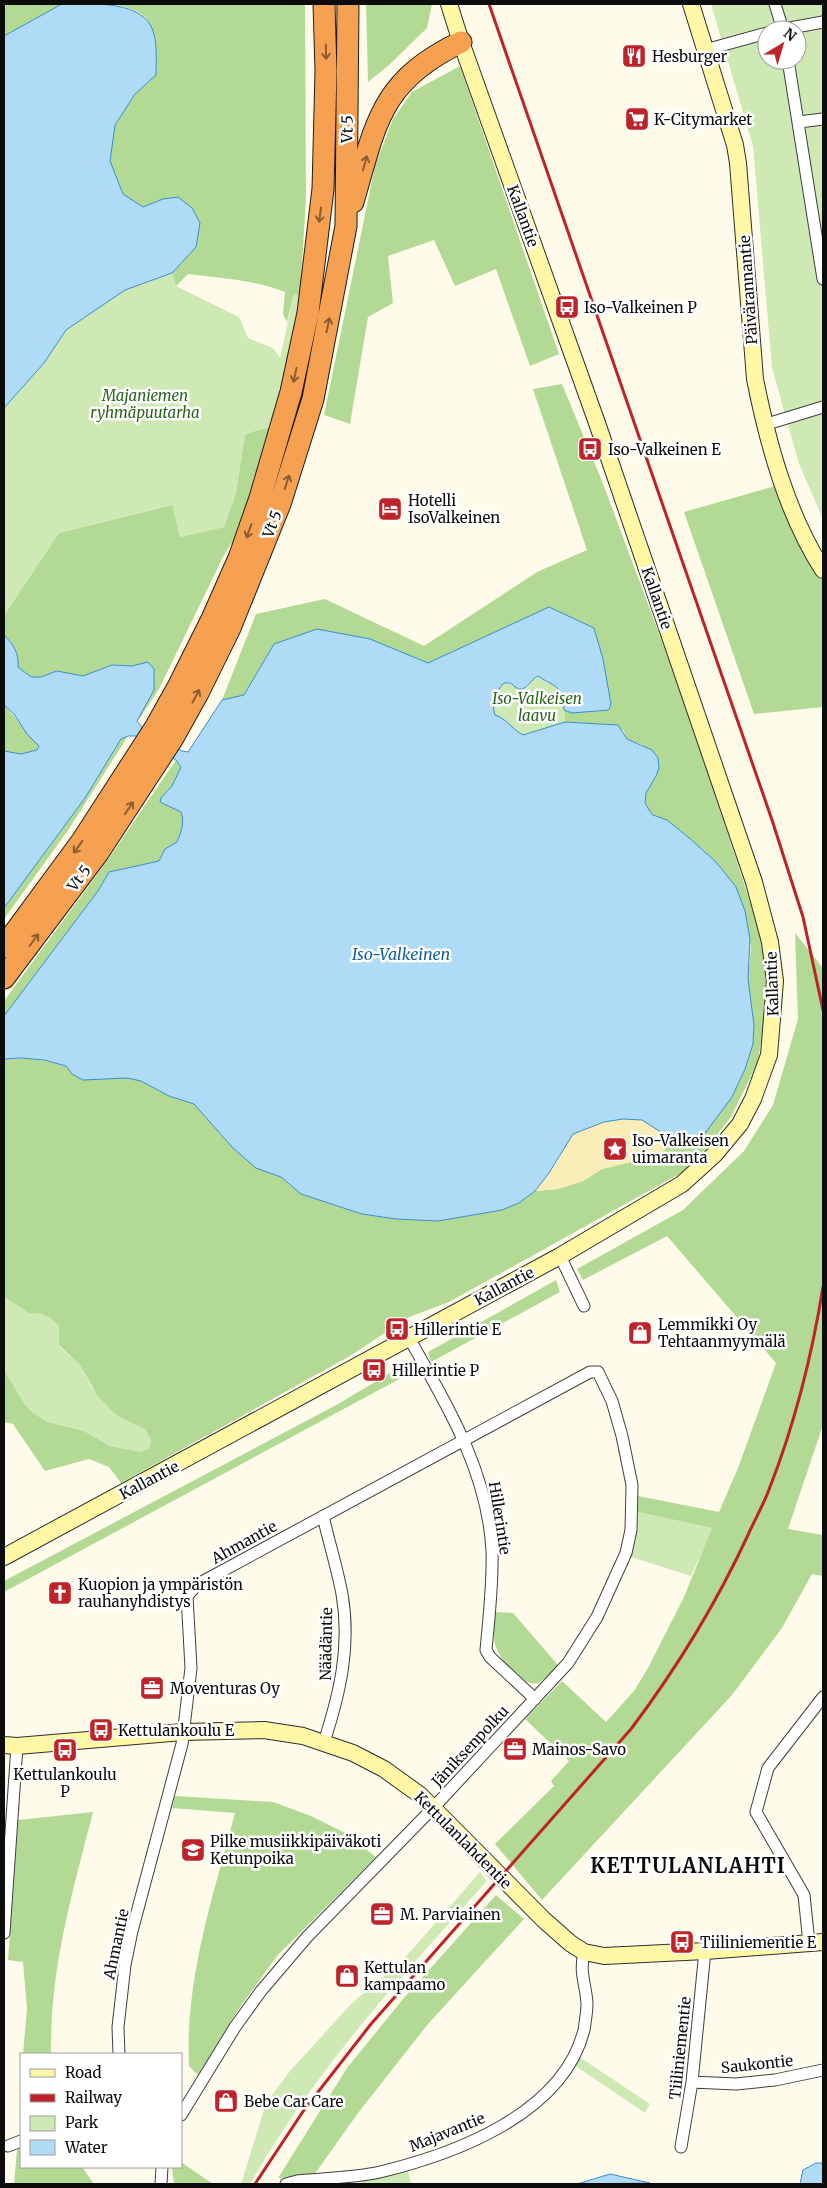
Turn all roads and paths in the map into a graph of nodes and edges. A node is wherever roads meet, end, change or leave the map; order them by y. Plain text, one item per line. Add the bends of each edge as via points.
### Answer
1 (324, 4) edge
2 (348, 4) edge
3 (449, 4) edge
4 (691, 4) edge
5 (775, 4) edge
6 (779, 20) edge
7 (823, 22) edge
8 (807, 25) edge
9 (757, 36) edge
10 (461, 42) junction
11 (705, 50) junction
12 (790, 70) edge
13 (823, 118) edge
14 (799, 122) junction
15 (818, 210) edge
16 (346, 226) junction
17 (823, 279) edge
18 (823, 407) edge
19 (767, 424) junction
20 (823, 570) edge
21 (164, 733) junction
22 (152, 753) junction
23 (4, 947) edge
24 (4, 978) edge
25 (560, 1256) junction
26 (584, 1306) dead end
27 (409, 1338) junction
28 (598, 1372) joint
29 (465, 1440) junction
30 (323, 1516) junction
31 (4, 1557) edge
32 (823, 1697) edge
33 (535, 1699) junction
34 (183, 1732) junction
35 (324, 1742) junction
36 (10, 1746) edge
37 (434, 1807) junction
38 (4, 1933) edge
39 (816, 1942) edge
40 (705, 1951) junction
41 (584, 1952) junction
42 (119, 2053) edge
43 (823, 2070) edge
44 (692, 2082) junction
45 (182, 2113) edge
46 (20, 2140) edge
47 (8, 2146) dead end
48 (681, 2148) dead end
49 (162, 2168) edge
50 (161, 2184) edge
51 (286, 2184) edge

1 -> 21 highway, Vt 5 via 324,189 308,313 291,392 239,558
2 - 16 highway, Vt 5
3 - 10 main road, Kallantie
4 - 11 main road, Päivärannantie
5 - 6 street
7 - 8 street
9 - 11 street
16 -> 10 highway via 387,101 421,64
10 - 25 main road, Kallantie via 730,810 770,942 775,981 769,1055 740,1124 715,1154 682,1184
11 - 19 main road, Päivärannantie via 738,163 755,379
12 - 14 street
13 - 14 street
14 - 15 street
15 - 17 street
21 -> 16 highway, Vt 5 via 198,693 230,628 280,504 313,399
18 - 19 street
19 - 20 main road, Päivärannantie via 797,520
21 - 22 highway, Vt 5
22 -> 23 highway, Vt 5
24 -> 22 highway, Vt 5 via 98,853
25 - 26 street
25 - 27 main road, Kallantie
27 - 29 street, Hillerintie
27 - 31 main road, Kallantie
28 - 29 street, Ahmantie via 590,1372
28 - 33 street, Jäniksenpolku via 612,1401 622,1436 632,1485 632,1530 626,1553 597,1617 568,1663
29 - 30 street, Ahmantie
29 - 33 street, Hillerintie via 480,1481 492,1550 486,1650 490,1658
30 - 34 street, Ahmantie via 198,1584 187,1596 191,1668
30 - 35 street, Näädäntie via 342,1595 344,1619 344,1668
32 - 39 street via 768,1768 756,1812 804,1895
33 - 37 street, Jäniksenpolku
34 - 35 main road, Kettulanlahdentie via 264,1730
34 - 36 main road, Kettulanlahdentie
34 - 42 street, Ahmantie via 125,1965 118,2027
35 - 37 main road, Kettulanlahdentie via 384,1770
36 - 38 street
37 - 41 main road, Kettulanlahdentie via 544,1920
37 - 45 street, Jäniksenpolku via 307,1937 261,1991
39 - 40 main road, Kettulanlahdentie
40 - 41 main road, Kettulanlahdentie via 604,1956
40 - 44 street, Tiiliniementie
41 - 51 street, Majavantie via 581,1966 587,2004 584,2031 566,2069 542,2098 503,2126 428,2158 378,2172
43 - 44 street, Saukontie via 746,2083
44 - 48 street, Tiiliniementie
46 - 47 street
49 - 50 street

